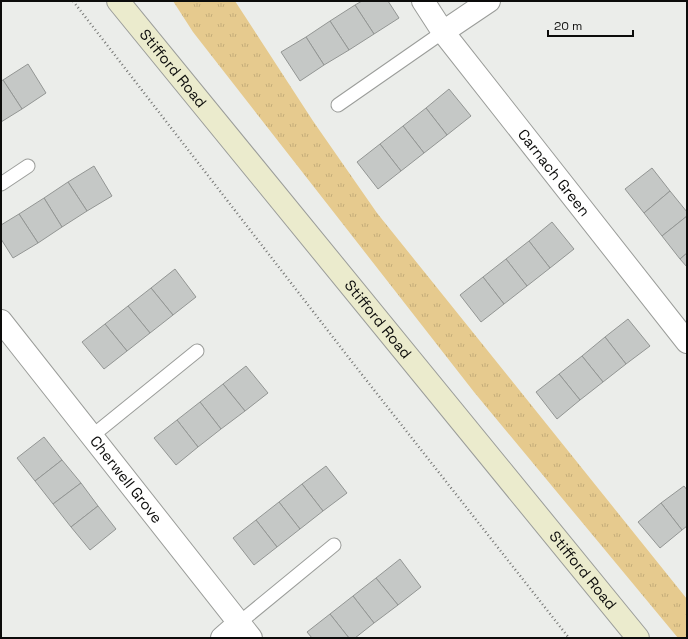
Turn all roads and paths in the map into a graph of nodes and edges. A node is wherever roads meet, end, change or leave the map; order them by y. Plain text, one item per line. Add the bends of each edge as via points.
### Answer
1 (73, 1) edge
2 (118, 1) edge
3 (423, 1) edge
4 (489, 1) edge
5 (443, 32) junction
6 (338, 105) dead end
7 (28, 166) dead end
8 (1, 184) edge
9 (1, 320) edge
10 (687, 342) edge
11 (197, 351) dead end
12 (92, 436) junction
13 (334, 545) dead end
14 (245, 631) edge
15 (222, 638) edge
16 (569, 638) edge
17 (638, 638) edge

1 - 16 path
2 - 17 main road, Stifford Road
3 - 5 street, Carnach Green
4 - 5 street
5 - 6 lane
5 - 10 street, Carnach Green
7 - 8 lane
9 - 12 street, Cherwell Grove
11 - 12 lane
12 - 14 street, Cherwell Grove
13 - 14 lane
14 - 15 street

